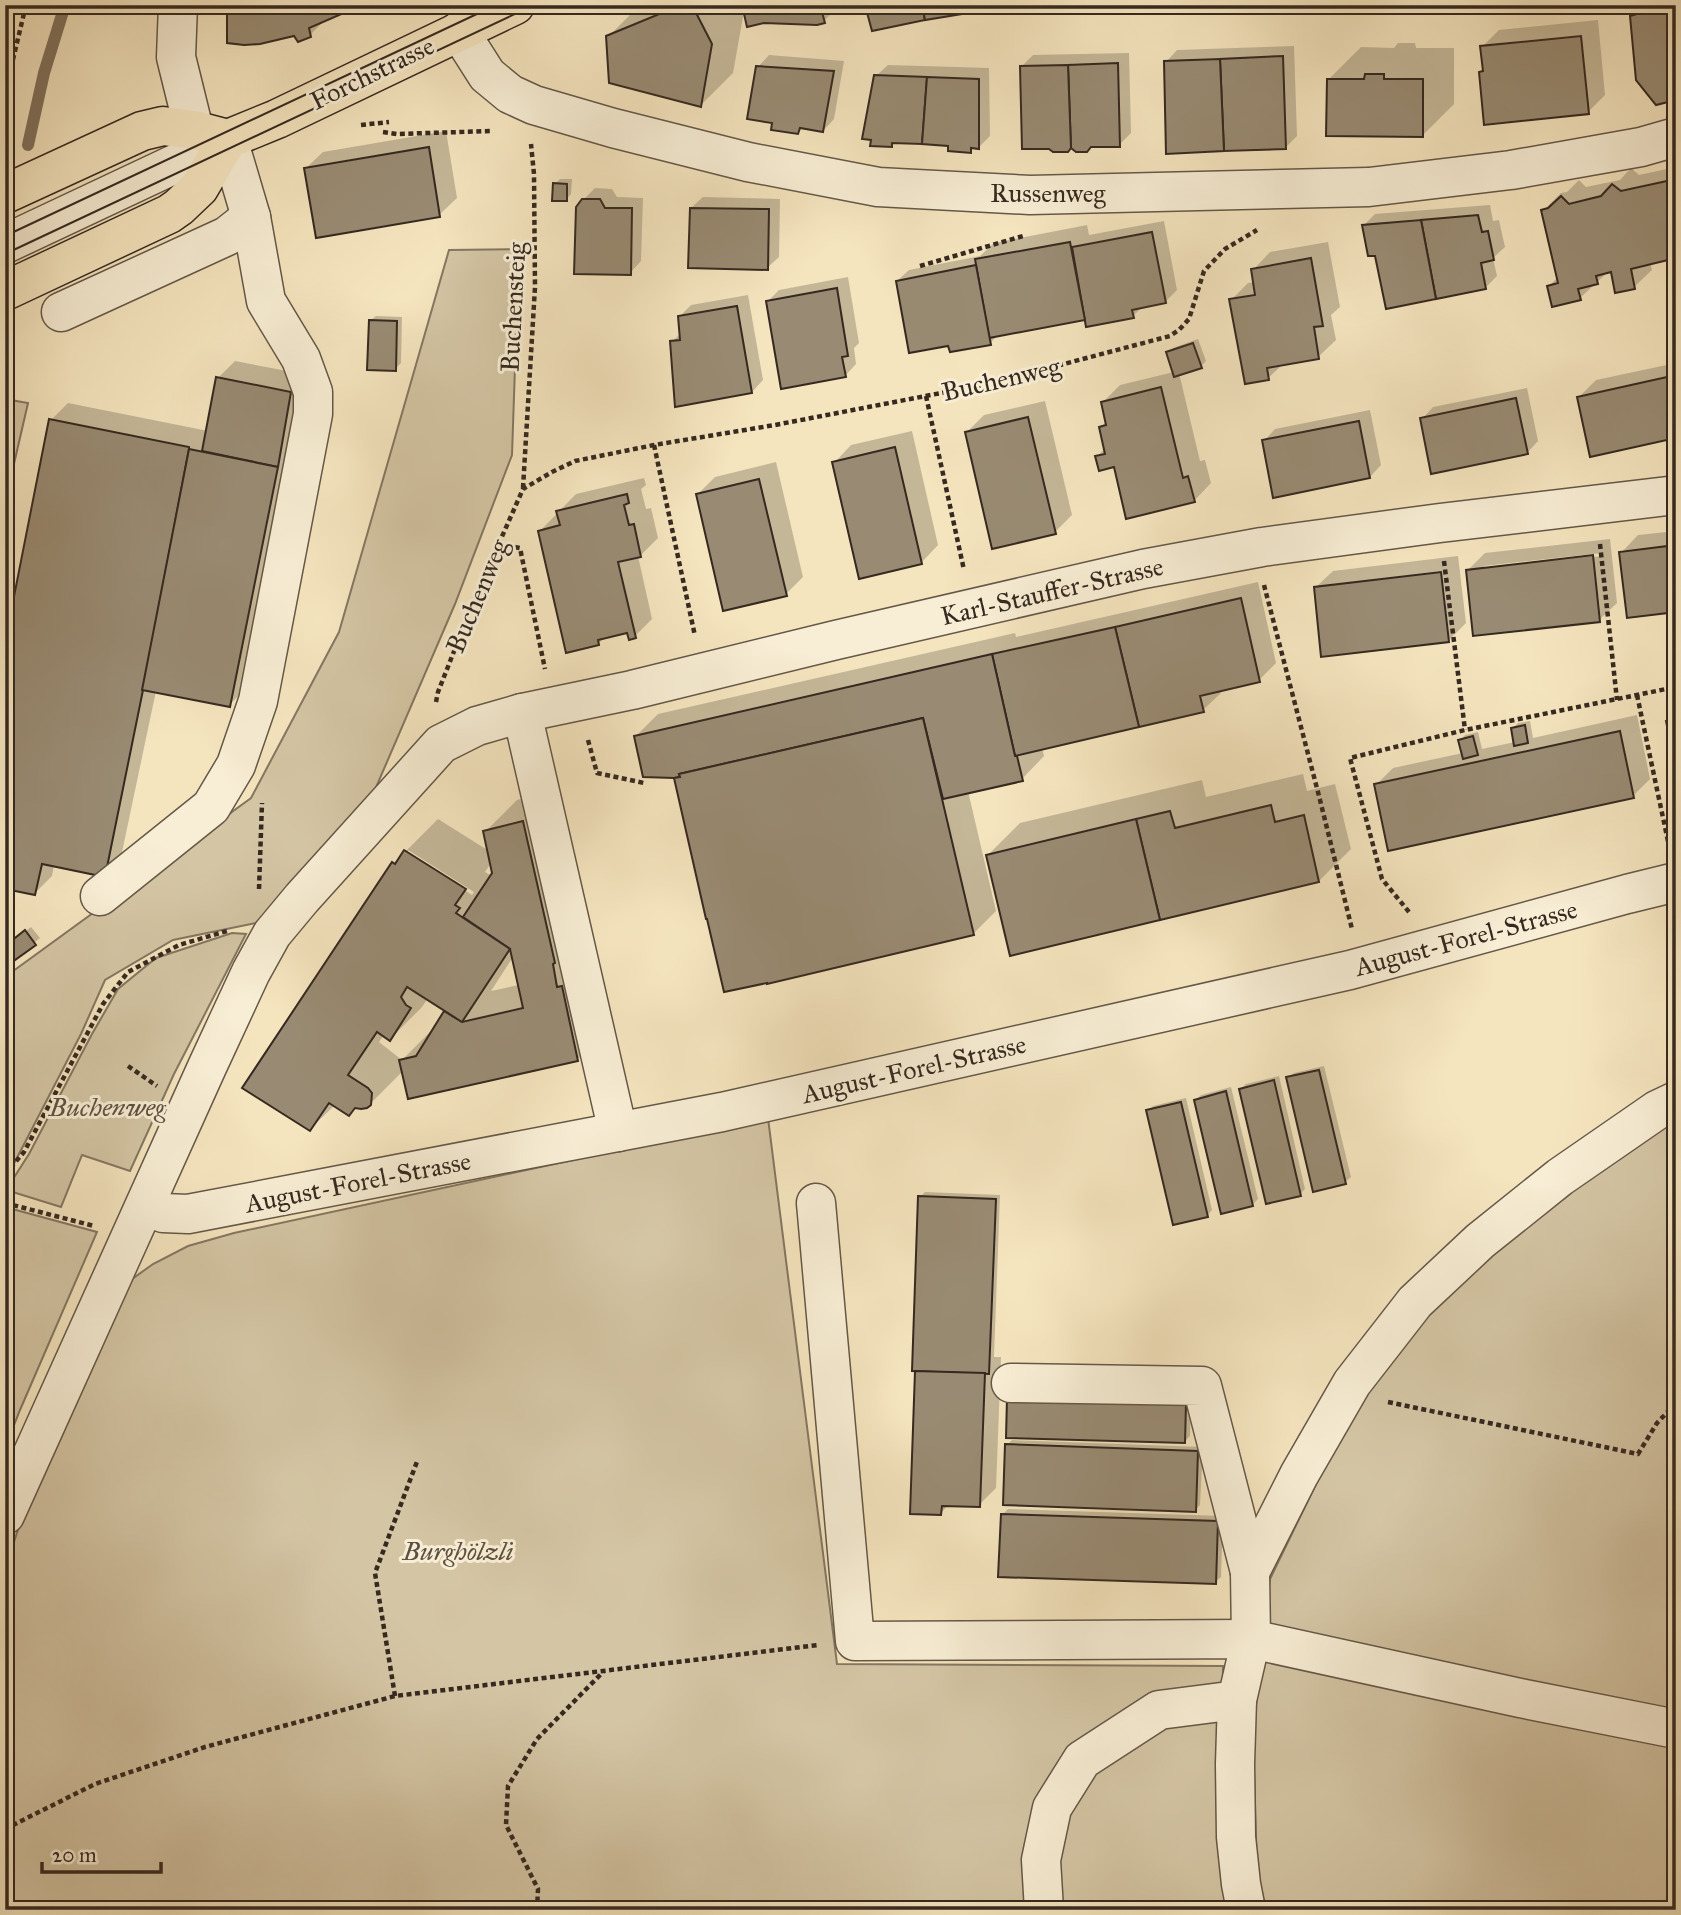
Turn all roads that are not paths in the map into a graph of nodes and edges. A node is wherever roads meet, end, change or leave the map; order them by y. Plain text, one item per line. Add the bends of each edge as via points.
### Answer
1 (178, 5) edge
2 (515, 5) edge
3 (459, 31) junction
4 (211, 135) junction
5 (1676, 137) edge
6 (5, 194) edge
7 (251, 218) junction
8 (5, 244) edge
9 (5, 291) edge
10 (61, 312) dead end
11 (1676, 495) edge
12 (522, 713) junction
13 (1673, 865) edge
14 (100, 896) dead end
15 (1676, 1101) edge
16 (618, 1132) junction
17 (816, 1203) dead end
18 (145, 1206) junction
19 (1011, 1382) dead end
20 (5, 1515) edge
21 (1251, 1572) junction
22 (1251, 1639) junction
23 (1237, 1700) junction
24 (1676, 1729) edge
25 (1044, 1910) edge
26 (1246, 1910) edge

1 - 4 street via 176,57
2 - 3 main road, Forchstrasse
3 - 4 main road, Forchstrasse via 277,119
3 - 5 street, Russenweg via 487,75 510,94 534,105 748,162 878,187 1030,195 1369,187 1511,170 1641,148
4 - 6 main road, Forchstrasse via 163,126 142,131
4 - 7 street
4 - 8 street, Forchstrasse
4 - 9 main road via 199,188 169,215
7 - 10 street via 227,236
7 - 14 street via 266,301 301,359 313,392 313,414 258,701 236,765 211,807
11 - 12 street, Karl-Stauffer-Strasse via 1262,547 1143,569
12 - 16 street
12 - 18 street, Karl-Stauffer-Strasse via 477,726 441,744 272,934
13 - 16 street, August-Forel-Strasse via 1350,970 735,1110
15 - 21 street via 1560,1177 1480,1241 1415,1302 1352,1383
16 - 18 street, August-Forel-Strasse via 188,1214 163,1213
17 - 22 street via 855,1641
18 - 20 street
19 - 21 street via 1202,1386
21 - 22 street
22 - 23 street
22 - 24 street
23 - 25 street via 1159,1710 1082,1760 1052,1808 1041,1860
23 - 26 street via 1236,1838

